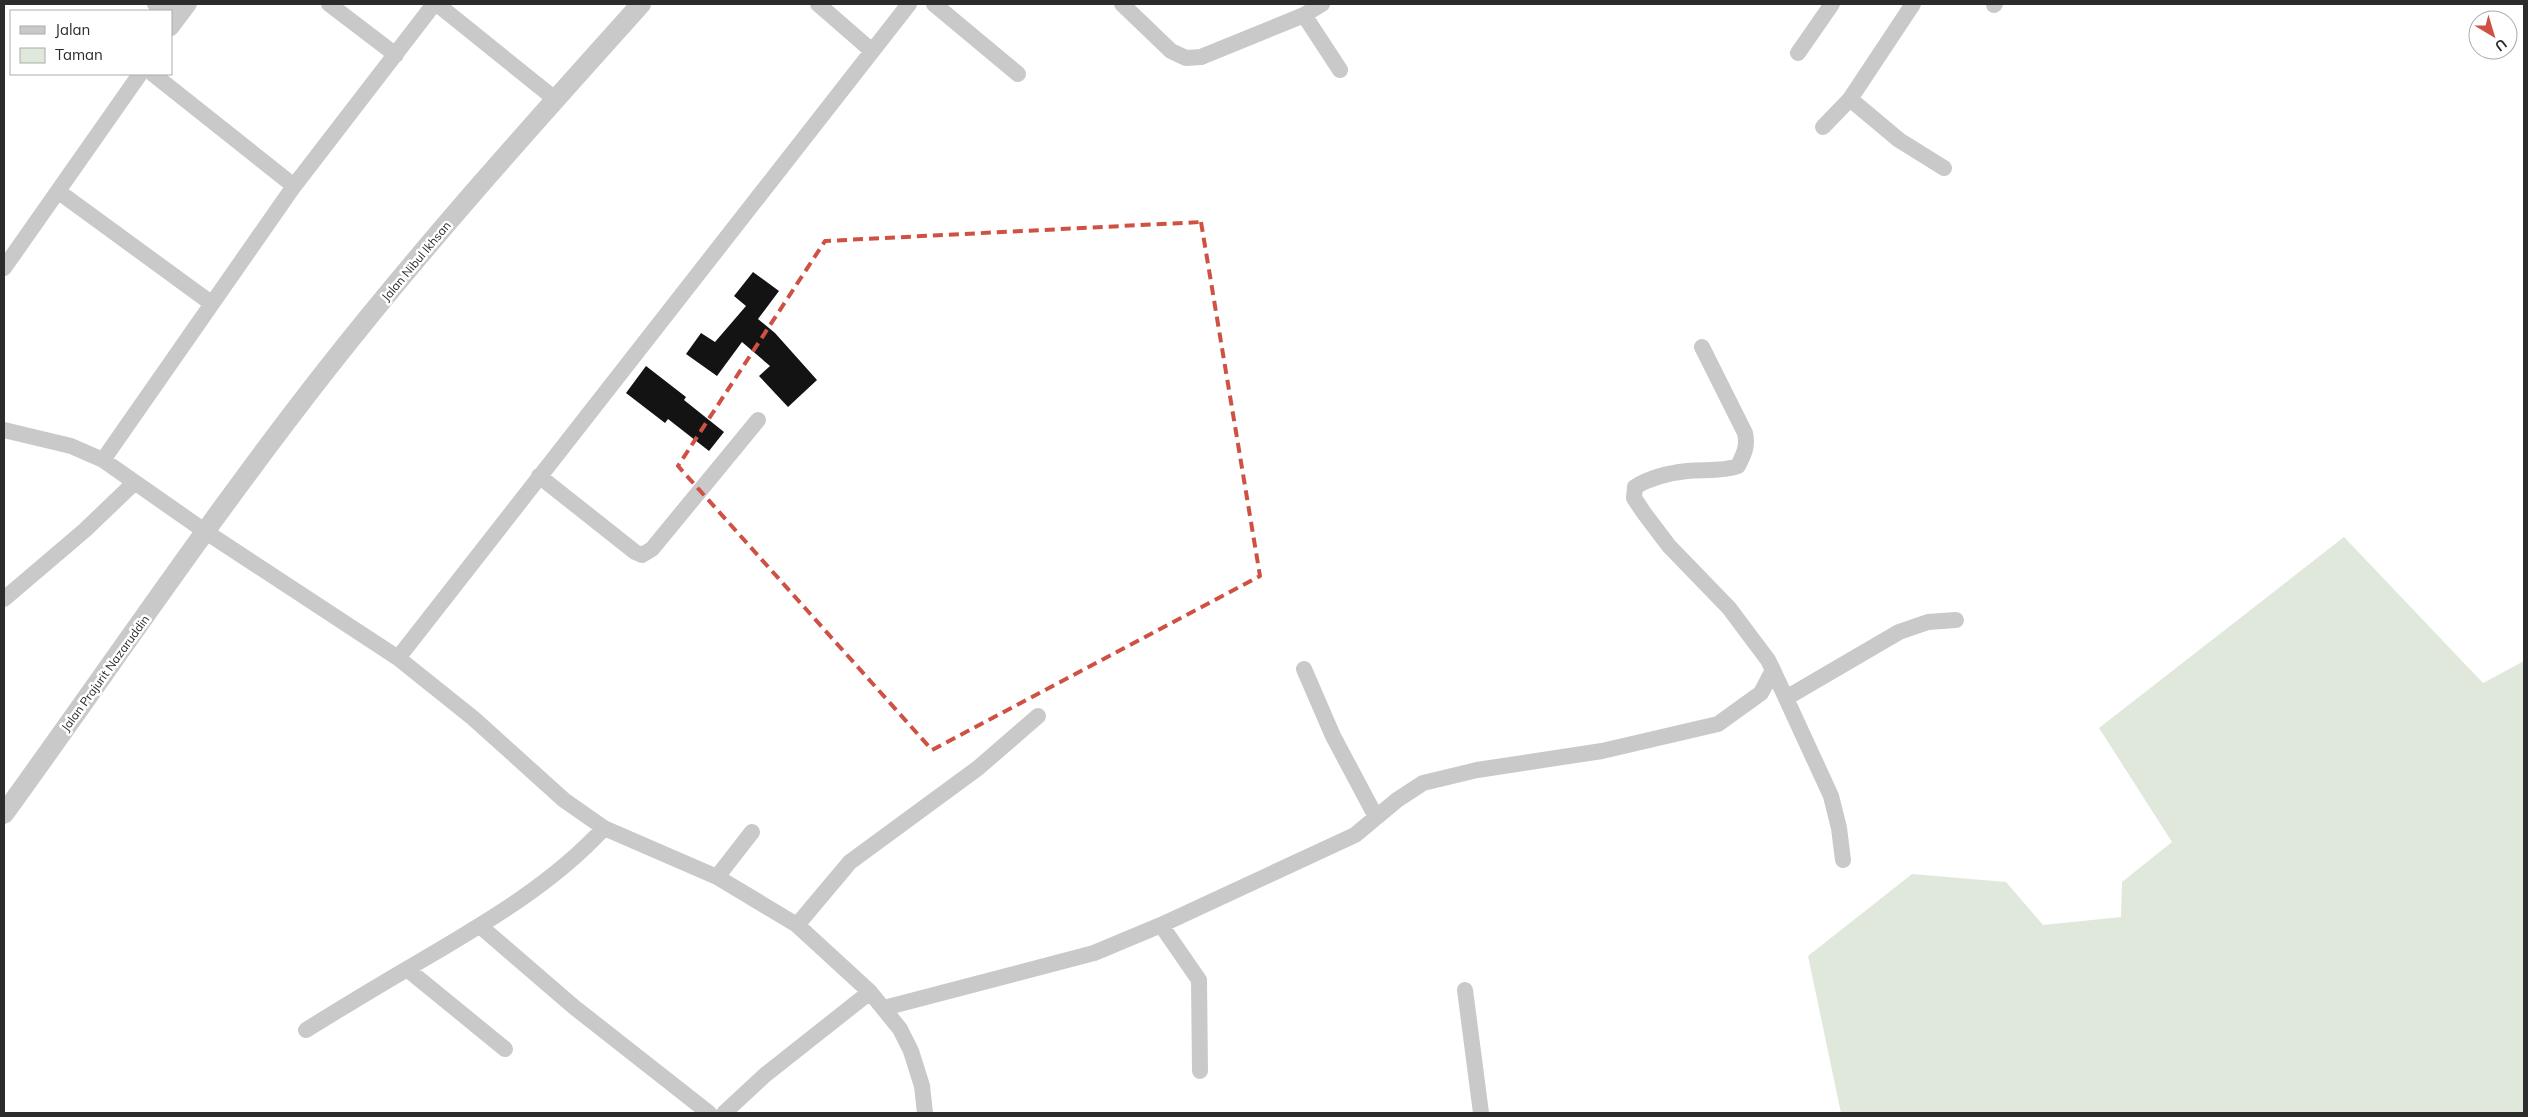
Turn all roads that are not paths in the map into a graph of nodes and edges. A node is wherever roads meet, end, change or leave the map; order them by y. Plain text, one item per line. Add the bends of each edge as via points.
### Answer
1 (154, 4) edge
2 (329, 4) edge
3 (436, 4) edge
4 (641, 4) edge
5 (818, 4) edge
6 (909, 4) edge
7 (934, 4) edge
8 (1122, 4) edge
9 (1322, 4) edge
10 (1832, 4) edge
11 (1913, 4) edge
12 (185, 9) edge
13 (1304, 15) junction
14 (172, 27) edge
15 (872, 51) junction
16 (1798, 54) dead end
17 (396, 55) junction
18 (1340, 70) dead end
19 (1018, 74) dead end
20 (139, 75) edge
21 (154, 75) edge
22 (1850, 99) junction
23 (555, 100) junction
24 (1823, 128) dead end
25 (1944, 168) dead end
26 (294, 186) junction
27 (59, 192) junction
28 (4, 268) edge
29 (211, 303) junction
30 (1702, 347) dead end
31 (758, 420) dead end
32 (4, 430) edge
33 (103, 460) junction
34 (539, 476) junction
35 (134, 483) junction
36 (206, 532) junction
37 (4, 599) edge
38 (1956, 620) dead end
39 (398, 658) junction
40 (1304, 669) dead end
41 (1773, 670) junction
42 (1786, 698) junction
43 (1038, 716) dead end
44 (4, 814) edge
45 (1376, 817) junction
46 (604, 828) junction
47 (752, 832) dead end
48 (1843, 860) dead end
49 (717, 877) junction
50 (797, 924) junction
51 (1161, 925) junction
52 (480, 926) junction
53 (406, 969) junction
54 (1464, 990) dead end
55 (870, 992) junction
56 (884, 1008) junction
57 (306, 1030) dead end
58 (505, 1049) dead end
59 (1200, 1071) dead end
60 (709, 1113) edge
61 (724, 1113) edge
62 (925, 1113) edge
63 (1480, 1113) edge

1 - 12 street
2 - 17 street
3 - 17 street
3 - 23 street
4 - 23 street, Jalan Nibul Ikhsan
5 - 15 street
6 - 15 street
7 - 19 street
8 - 13 street via 1171,51 1186,58 1201,57
9 - 13 street
10 - 16 street
11 - 22 street
12 - 14 street
13 - 18 street
15 - 34 street
17 - 26 street
20 - 27 street
21 - 26 street
22 - 24 street
22 - 25 street via 1898,140
23 - 36 street, Jalan Nibul Ikhsan via 332,362
26 - 29 street
27 - 28 street
27 - 29 street
29 - 33 street
30 - 41 street via 1745,433 1747,445 1743,456 1738,466 1728,469 1687,471 1648,479 1635,487 1634,498 1669,546 1729,608
31 - 34 street via 652,549 642,555
32 - 33 street via 71,446
33 - 35 street
34 - 39 street
35 - 36 street
35 - 37 street
36 - 39 street
36 - 44 street, Jalan Prajurit Nazaruddin
38 - 42 street via 1928,622 1899,632
39 - 46 street via 473,718 564,800
40 - 45 street
41 - 42 street
41 - 45 street via 1761,693 1718,724 1602,750 1477,770 1424,783
42 - 48 street via 1830,796
43 - 50 street via 978,768 850,862
45 - 51 street via 1347,840
46 - 49 street
46 - 52 street via 566,863
47 - 49 street
49 - 50 street
50 - 55 street
51 - 56 street via 1094,953
51 - 59 street via 1199,980
52 - 53 street
52 - 60 street via 574,1007
53 - 57 street
53 - 58 street
54 - 63 street
55 - 56 street
55 - 61 street via 764,1075
56 - 62 street via 911,1051 922,1086

